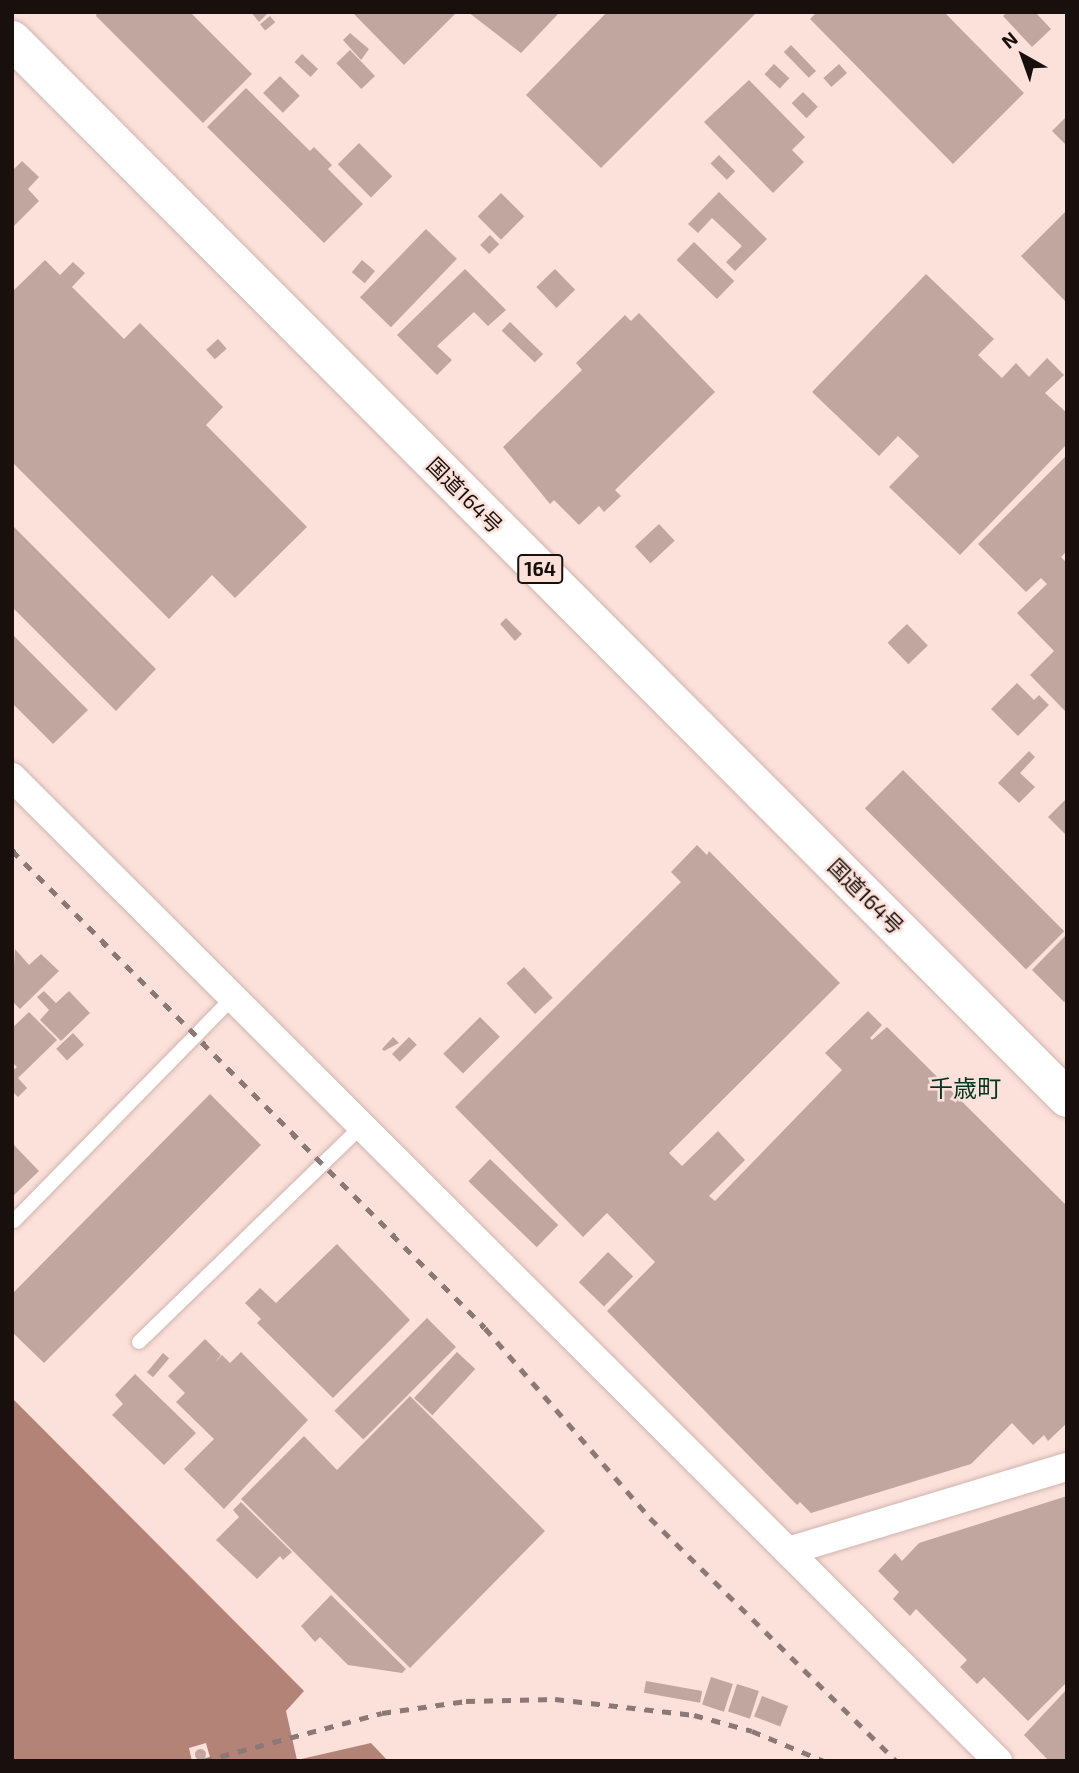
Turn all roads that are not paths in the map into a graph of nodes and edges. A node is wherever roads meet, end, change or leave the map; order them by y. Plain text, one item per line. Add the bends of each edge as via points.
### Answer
1 (12, 40) edge
2 (12, 777) edge
3 (232, 998) junction
4 (1067, 1098) edge
5 (362, 1126) junction
6 (15, 1221) dead end
7 (139, 1342) dead end
8 (1067, 1467) edge
9 (788, 1551) junction
10 (998, 1761) edge

1 - 4 highway, 国道164号 / 164
2 - 3 street
3 - 5 street
3 - 6 lane
5 - 7 lane
5 - 9 street
8 - 9 street
9 - 10 street

